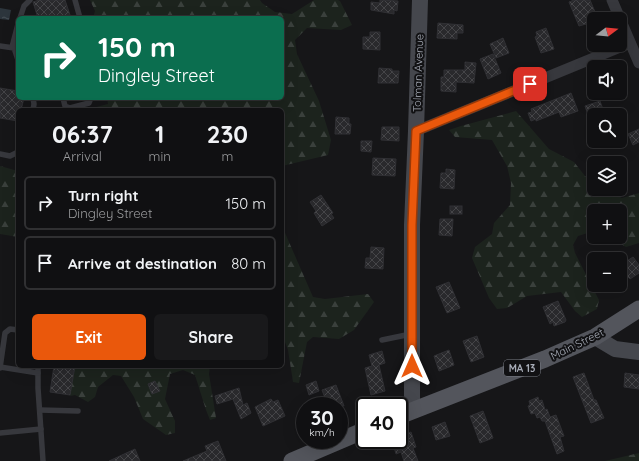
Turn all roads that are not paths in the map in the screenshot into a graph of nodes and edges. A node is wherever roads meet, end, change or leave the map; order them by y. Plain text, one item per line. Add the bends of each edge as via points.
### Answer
1 (30, 0) edge
2 (75, 0) edge
3 (420, 0) edge
4 (612, 0) edge
5 (21, 16) edge
6 (79, 16) edge
7 (16, 32) edge
8 (630, 43) junction
9 (0, 46) edge
10 (12, 47) junction
11 (16, 54) edge
12 (639, 63) edge
13 (64, 100) edge
14 (90, 100) edge
15 (70, 108) edge
16 (70, 108) edge
17 (416, 131) junction
18 (16, 153) edge
19 (0, 154) edge
20 (639, 310) edge
21 (16, 330) edge
22 (412, 334) junction
23 (595, 337) junction
24 (382, 340) dead end
25 (639, 352) edge
26 (0, 367) edge
27 (38, 368) edge
28 (38, 373) junction
29 (406, 397) edge
30 (40, 410) junction
31 (78, 411) dead end
32 (408, 412) edge
33 (41, 429) junction
34 (0, 433) edge
35 (356, 434) edge
36 (43, 461) edge
37 (292, 461) edge

1 - 5 lane via 24,6
2 - 6 lane
3 - 17 street, Tolman Avenue
4 - 8 street
7 - 10 lane
8 - 12 street
8 - 17 street
9 - 10 lane
10 - 11 lane
13 - 16 lane via 65,106
14 - 15 lane via 89,103
17 - 22 street, Tolman Avenue via 412,225
18 - 19 lane via 10,156
20 - 23 main road, Main Street / MA 13
21 - 26 lane via 10,329 5,333
22 - 24 lane
22 - 29 street, Tolman Avenue
23 - 25 street via 615,349
23 - 32 main road, Main Street / MA 13
26 - 28 lane
27 - 28 lane
28 - 30 lane
30 - 31 lane
30 - 33 lane
33 - 34 lane
33 - 36 lane
35 - 37 main road

